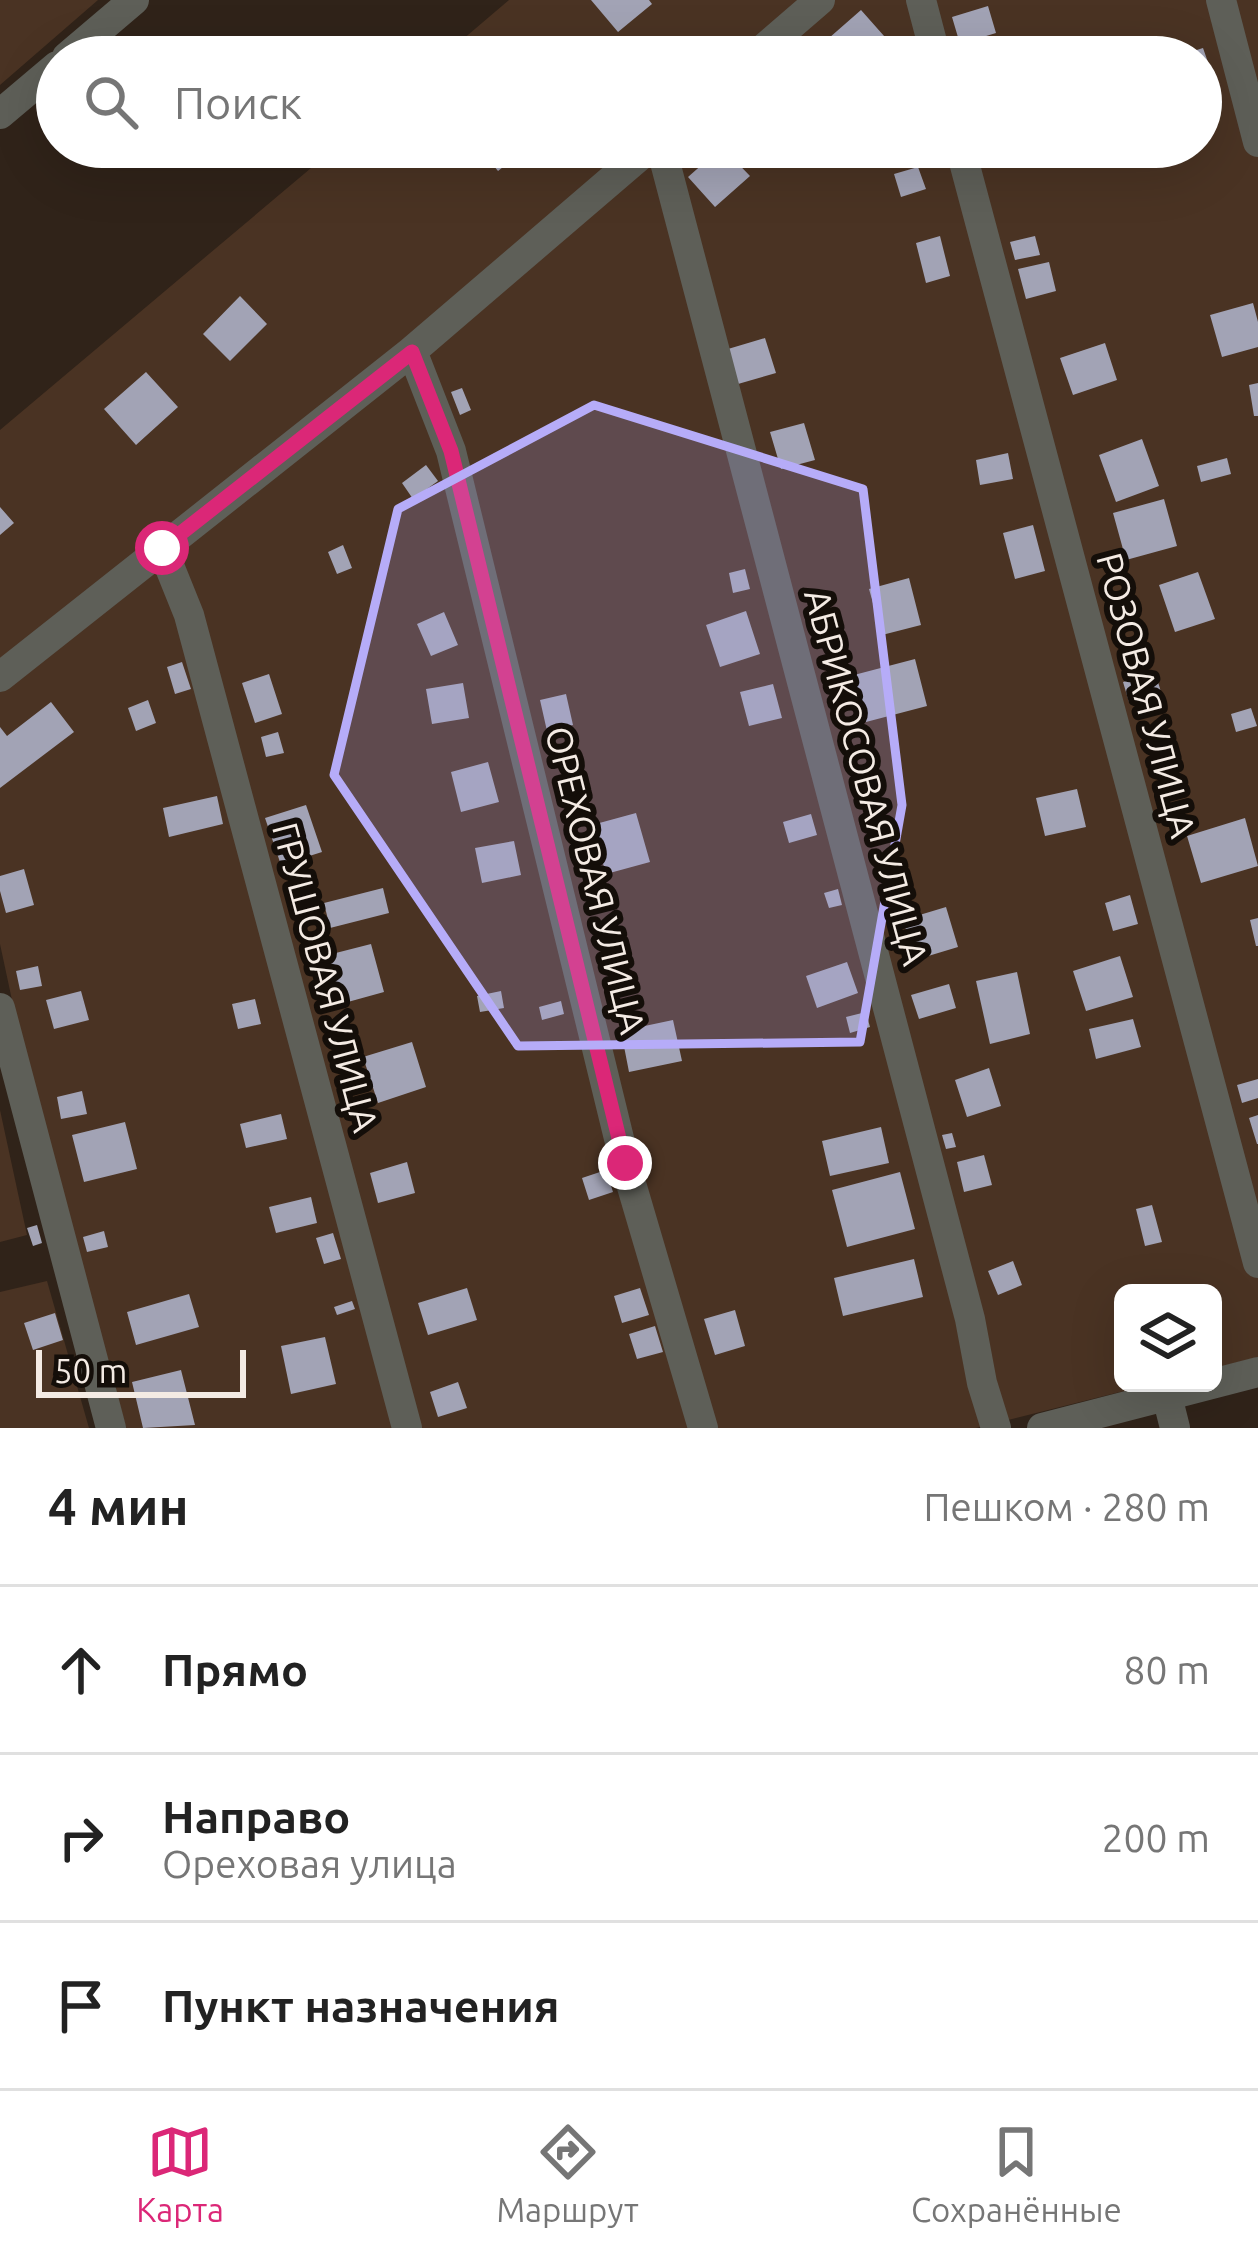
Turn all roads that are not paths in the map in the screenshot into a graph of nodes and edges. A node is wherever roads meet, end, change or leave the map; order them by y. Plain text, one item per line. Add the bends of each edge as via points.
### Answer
1 (134, 0) edge
2 (820, 0) edge
3 (921, 0) edge
4 (1220, 0) edge
5 (92, 36) edge
6 (778, 36) edge
7 (930, 36) edge
8 (36, 84) edge
9 (0, 115) edge
10 (1258, 142) edge
11 (626, 168) edge
12 (667, 168) edge
13 (966, 168) edge
14 (412, 352) junction
15 (162, 548) junction
16 (0, 677) edge
17 (0, 1008) edge
18 (1258, 1263) edge
19 (1258, 1372) edge
20 (1167, 1396) junction
21 (112, 1428) edge
22 (407, 1428) edge
23 (703, 1428) edge
24 (996, 1428) edge
25 (1042, 1428) edge
26 (1175, 1428) edge

1 - 5 street
2 - 6 street
3 - 7 street
4 - 10 street
8 - 9 street
11 - 14 street
12 - 24 street, АБРИКОСОВАЯ УЛИЦА
13 - 18 street, РОЗОВАЯ УЛИЦА
14 - 15 street
14 - 23 street, ОРЕХОВАЯ УЛИЦА via 451,451 625,1163
15 - 16 street
15 - 22 street, ГРУШОВАЯ УЛИЦА via 189,615
17 - 21 street
19 - 20 street
20 - 25 street
20 - 26 street

